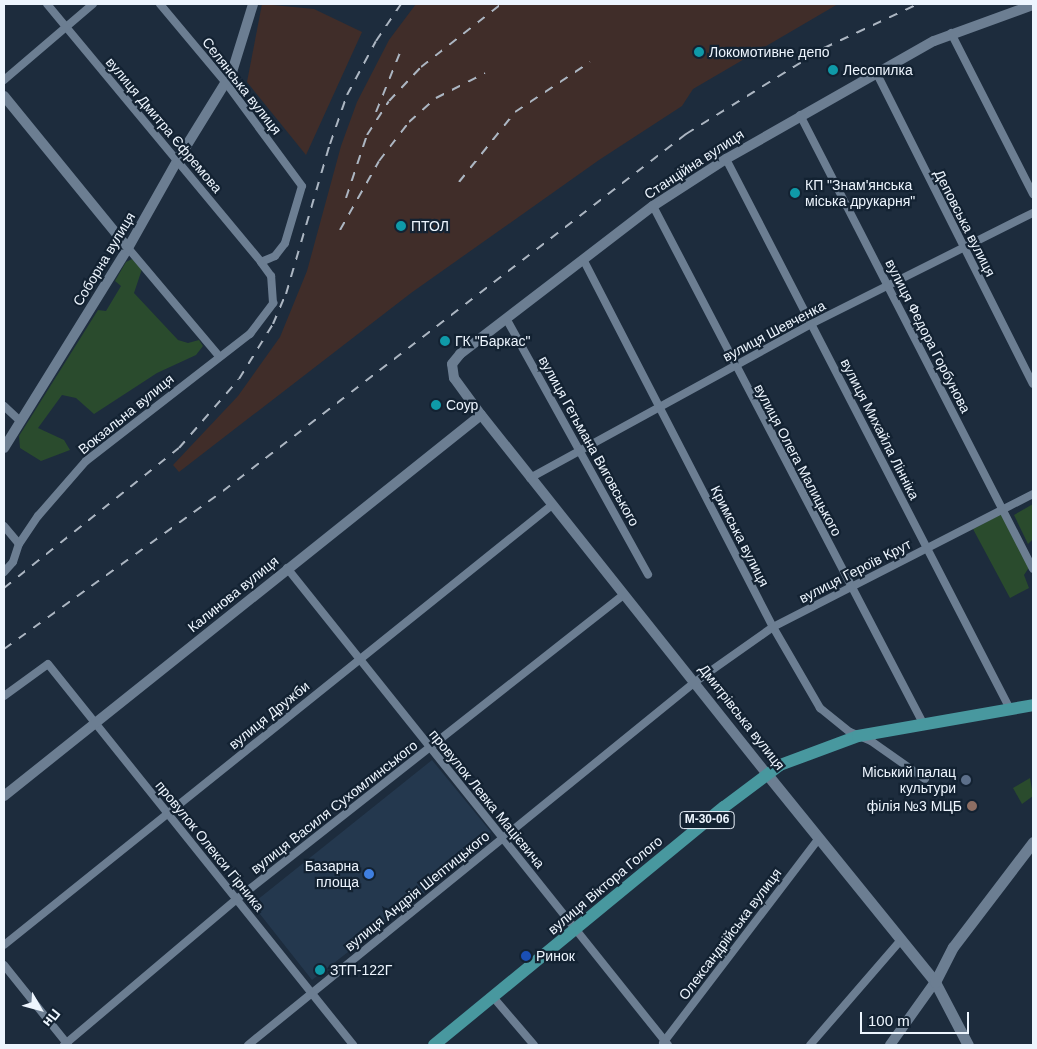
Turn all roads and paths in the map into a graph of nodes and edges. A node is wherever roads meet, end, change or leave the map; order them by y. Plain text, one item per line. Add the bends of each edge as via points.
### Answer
1 (48, 4) edge
2 (93, 4) edge
3 (160, 4) edge
4 (253, 4) edge
5 (1033, 5) edge
6 (66, 27) junction
7 (951, 33) junction
8 (876, 72) junction
9 (4, 80) edge
10 (226, 83) junction
11 (4, 96) edge
12 (800, 115) junction
13 (726, 159) junction
14 (177, 161) junction
15 (1033, 194) edge
16 (652, 206) junction
17 (1033, 213) edge
18 (128, 248) junction
19 (964, 248) junction
20 (584, 261) junction
21 (261, 262) junction
22 (888, 286) junction
23 (507, 320) junction
24 (811, 324) junction
25 (219, 356) junction
26 (734, 366) junction
27 (1033, 384) edge
28 (659, 405) junction
29 (4, 406) edge
30 (481, 415) junction
31 (21, 422) junction
32 (4, 448) edge
33 (580, 448) junction
34 (530, 478) junction
35 (1033, 494) edge
36 (552, 505) junction
37 (1002, 510) junction
38 (4, 526) edge
39 (19, 544) junction
40 (928, 549) junction
41 (287, 568) junction
42 (1033, 569) edge
43 (4, 572) edge
44 (648, 574) dead end
45 (850, 586) junction
46 (624, 594) junction
47 (773, 627) junction
48 (358, 659) junction
49 (695, 682) junction
50 (4, 696) edge
51 (1033, 705) edge
52 (1011, 711) junction
53 (96, 720) junction
54 (924, 725) junction
55 (858, 736) junction
56 (430, 747) junction
57 (766, 773) junction
58 (924, 779) dead end
59 (4, 796) edge
60 (167, 811) junction
61 (502, 838) junction
62 (819, 838) junction
63 (1033, 842) edge
64 (237, 900) junction
65 (577, 928) junction
66 (900, 940) junction
67 (4, 945) edge
68 (4, 965) edge
69 (935, 982) junction
70 (310, 994) junction
71 (493, 997) junction
72 (66, 1044) edge
73 (665, 1044) edge
74 (248, 1045) edge
75 (353, 1045) edge
76 (434, 1045) edge
77 (534, 1045) edge
78 (810, 1045) edge
79 (890, 1045) edge
80 (968, 1045) edge

1 - 6 street, вулиця Дмитра Єфремова
2 - 6 street
3 - 10 street, Селянська вулиця
4 - 10 street, Соборна вулиця via 241,51
5 - 7 street, Станційна вулиця
6 - 9 street
6 - 14 street, вулиця Дмитра Єфремова
7 - 8 street, Станційна вулиця
7 - 15 street
8 - 12 street, Станційна вулиця
8 - 19 street, Деповська вулиця
10 - 14 street, Соборна вулиця
10 - 21 street, Селянська вулиця via 302,186 284,243 275,256
11 - 18 street
12 - 13 street, Станційна вулиця
12 - 22 street, вулиця Федора Горбунова
13 - 16 street, Станційна вулиця
13 - 24 street, вулиця Михайла Лінніка
14 - 18 street, Соборна вулиця
14 - 21 street, вулиця Дмитра Єфремова
16 - 20 street, Станційна вулиця
16 - 26 street, вулиця Олега Малицького
17 - 19 street, вулиця Шевченка
18 - 25 street
18 - 31 street, Соборна вулиця
19 - 22 street, вулиця Шевченка
19 - 27 street, Деповська вулиця
20 - 23 street, Станційна вулиця
20 - 28 street, Кримська вулиця
21 - 25 street, вулиця Дмитра Єфремова via 271,276 273,303 250,334
22 - 24 street, вулиця Шевченка
22 - 37 street, вулиця Федора Горбунова
23 - 30 street, Станційна вулиця via 460,354 452,364 454,378
23 - 33 street, вулиця Гетьмана Виговського
24 - 26 street, вулиця Шевченка
24 - 40 street, вулиця Михайла Лінніка
25 - 39 street, Вокзальна вулиця via 86,461 38,516
26 - 28 street, вулиця Шевченка
26 - 45 street, вулиця Олега Малицького
28 - 33 street, вулиця Шевченка
28 - 47 street, Кримська вулиця
29 - 31 street
30 - 34 street, Дмитрівська вулиця
30 - 41 street, Калинова вулиця
31 - 32 street, Соборна вулиця
33 - 34 street, вулиця Шевченка
33 - 44 street, вулиця Гетьмана Виговського
34 - 36 street, Дмитрівська вулиця
35 - 37 street, вулиця Героїв Крут
36 - 46 street, Дмитрівська вулиця
36 - 48 street, вулиця Дружби
37 - 40 street, вулиця Героїв Крут
37 - 42 street, вулиця Федора Горбунова
38 - 39 street
39 - 43 street, Вокзальна вулиця via 13,562
40 - 45 street, вулиця Героїв Крут
40 - 52 street, вулиця Михайла Лінніка
41 - 48 street, провулок Левка Мацієвича
41 - 53 street, Калинова вулиця
45 - 47 street, вулиця Героїв Крут
45 - 54 street, вулиця Олега Малицького
46 - 49 street, Дмитрівська вулиця
46 - 56 street, вулиця Василя Сухомлинського
47 - 49 street, вулиця Героїв Крут
47 - 55 street, Кримська вулиця via 820,708
48 - 56 street, провулок Левка Мацієвича
48 - 60 street, вулиця Дружби
49 - 57 street, Дмитрівська вулиця
49 - 61 street, вулиця Андрія Шептицького
50 - 53 street, провулок Олекси Гірника via 48,664
51 - 52 main road, вулиця Віктора Голого / М-30-06
52 - 54 main road, вулиця Віктора Голого / М-30-06
53 - 59 street, Калинова вулиця
53 - 60 street, провулок Олекси Гірника
54 - 55 main road, вулиця Віктора Голого / М-30-06
55 - 57 main road, вулиця Віктора Голого / М-30-06 via 811,751
55 - 58 street, Кримська вулиця via 871,741
56 - 61 street, провулок Левка Мацієвича
56 - 64 street, вулиця Василя Сухомлинського
57 - 62 main road, Дмитрівська вулиця
57 - 65 main road, вулиця Віктора Голого / М-30-06
60 - 64 street, провулок Олекси Гірника
60 - 67 street, вулиця Дружби
61 - 65 street, провулок Левка Мацієвича
61 - 70 street, вулиця Андрія Шептицького
62 - 66 main road, Дмитрівська вулиця
62 - 73 street, Олександрійська вулиця
63 - 69 main road via 953,947
64 - 70 street, провулок Олекси Гірника
64 - 72 street, вулиця Василя Сухомлинського
65 - 71 main road, вулиця Віктора Голого / М-30-06
65 - 73 street, провулок Левка Мацієвича
66 - 69 main road, Дмитрівська вулиця
66 - 78 street
68 - 72 street
69 - 79 street
69 - 80 main road, Дмитрівська вулиця
70 - 74 street, вулиця Андрія Шептицького
70 - 75 street, провулок Олекси Гірника
71 - 76 main road, вулиця Віктора Голого / М-30-06
71 - 77 street

